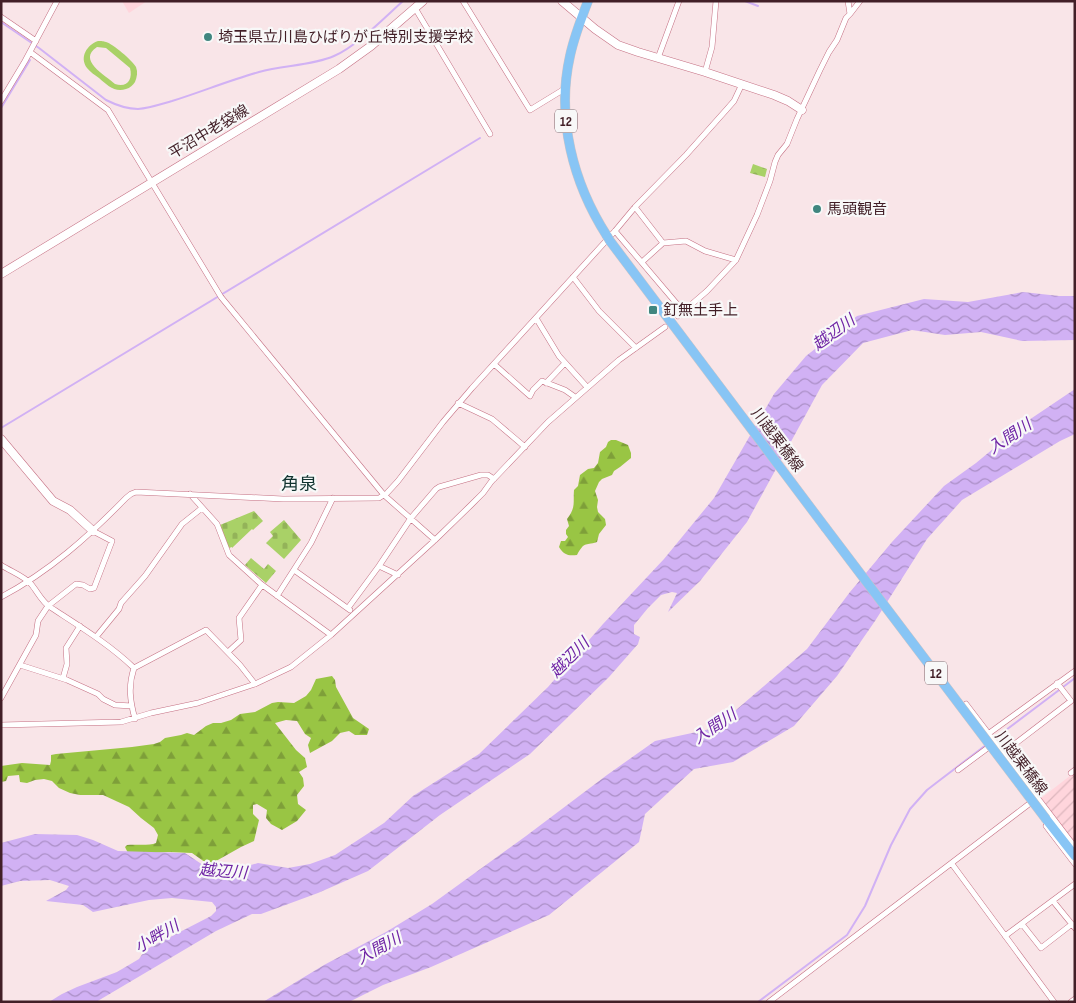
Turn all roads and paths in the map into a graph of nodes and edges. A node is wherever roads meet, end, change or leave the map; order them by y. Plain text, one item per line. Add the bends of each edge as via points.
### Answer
1 (57, 1) edge
2 (423, 1) edge
3 (463, 1) edge
4 (562, 1) edge
5 (588, 1) edge
6 (679, 1) edge
7 (716, 1) edge
8 (848, 1) edge
9 (860, 1) edge
10 (415, 8) junction
11 (850, 14) junction
12 (1, 17) edge
13 (581, 18) junction
14 (36, 41) junction
15 (30, 52) junction
16 (658, 58) junction
17 (705, 72) junction
18 (742, 84) junction
19 (566, 88) junction
20 (1, 101) edge
21 (802, 110) junction
22 (490, 134) dead end
23 (151, 183) junction
24 (635, 207) junction
25 (615, 231) junction
26 (663, 243) junction
27 (736, 260) junction
28 (642, 262) junction
29 (1, 274) edge
30 (572, 277) junction
31 (683, 311) junction
32 (678, 316) dead end
33 (536, 318) junction
34 (665, 327) dead end
35 (636, 348) junction
36 (565, 363) junction
37 (494, 364) junction
38 (546, 383) junction
39 (587, 387) junction
40 (575, 397) junction
41 (458, 403) junction
42 (1, 439) edge
43 (524, 447) junction
44 (494, 479) junction
45 (189, 494) junction
46 (384, 495) junction
47 (333, 498) junction
48 (202, 508) junction
49 (411, 518) junction
50 (93, 531) junction
51 (435, 540) junction
52 (1, 565) edge
53 (379, 566) junction
54 (294, 570) junction
55 (398, 575) junction
56 (29, 582) junction
57 (262, 585) junction
58 (1, 596) edge
59 (277, 596) junction
60 (48, 606) junction
61 (348, 608) junction
62 (355, 614) junction
63 (80, 626) junction
64 (331, 635) junction
65 (96, 637) junction
66 (228, 652) junction
67 (20, 665) junction
68 (134, 668) junction
69 (1075, 671) edge
70 (64, 678) junction
71 (1057, 683) junction
72 (255, 684) junction
73 (1, 698) edge
74 (966, 704) dead end
75 (132, 706) junction
76 (136, 719) junction
77 (1, 725) edge
78 (988, 734) junction
79 (995, 742) junction
80 (1003, 753) junction
81 (1011, 762) junction
82 (958, 770) dead end
83 (1029, 804) junction
84 (1075, 848) edge
85 (1075, 856) edge
86 (952, 864) junction
87 (1075, 864) edge
88 (1075, 884) edge
89 (1054, 901) junction
90 (1022, 924) junction
91 (1073, 926) edge
92 (1005, 936) junction
93 (1075, 999) edge
94 (769, 1002) edge
95 (1054, 1002) edge
96 (1071, 1002) edge

1 - 14 street
2 - 10 main road, 平沼中老袋線
3 - 19 street via 530,110
4 - 13 main road
5 - 13 main road, 川越栗橋線 / 12
6 - 16 street
7 - 17 street via 712,47
8 - 11 street
9 - 11 street
10 - 22 street
10 - 23 main road, 平沼中老袋線 via 339,69
11 - 21 street
12 - 14 street
13 - 16 main road via 618,45
13 - 19 main road, 川越栗橋線 / 12 via 570,56
14 - 15 street
15 - 20 street
15 - 23 street via 108,110
16 - 17 main road
17 - 18 main road
18 - 21 main road via 788,101
18 - 24 street via 734,101
19 - 85 main road, 川越栗橋線 / 12, bridge via 566,120 576,174 608,239
21 - 27 street via 787,144 778,155 770,182
23 - 29 main road, 平沼中老袋線
23 - 46 street via 221,297
24 - 25 street
24 - 26 street
25 - 28 street
25 - 30 street
26 - 27 street via 686,242
26 - 28 street
27 - 31 street
28 - 31 street
30 - 33 street
30 - 35 street
31 - 32 street
33 - 36 street
33 - 37 street
34 - 35 street
35 - 39 street
36 - 38 street
36 - 39 street
37 - 38 street via 530,396 542,381
37 - 41 street
38 - 40 street
39 - 40 street
40 - 43 street
41 - 43 street via 492,419
41 - 46 street
42 - 50 main road via 53,501 70,510
43 - 44 street
44 - 49 street via 481,475 439,487
44 - 51 street
45 - 47 street
45 - 48 street
45 - 50 street via 136,492
46 - 47 street via 378,498
46 - 49 street
47 - 54 street
48 - 57 street via 217,524 228,555
48 - 65 street via 182,524
49 - 51 street
49 - 53 street
50 - 56 street
50 - 60 street via 112,541 94,588 76,584
51 - 55 street
52 - 56 street
53 - 55 street
53 - 61 street
54 - 59 street
54 - 61 street
55 - 62 street
56 - 58 street
56 - 60 street
57 - 59 street
57 - 66 street via 239,618 241,640
59 - 64 street
60 - 63 street
60 - 67 street via 38,621 36,635
61 - 62 street
62 - 64 street
63 - 65 street
63 - 70 street via 66,648
64 - 72 street via 291,667
65 - 68 street
66 - 68 street via 206,630
66 - 72 street
67 - 70 street
67 - 73 street
68 - 75 street via 130,688
69 - 71 street
70 - 75 street via 115,705
71 - 78 street
71 - 80 street via 1070,701
72 - 76 street
74 - 78 street
75 - 76 street
76 - 77 street
78 - 79 street
79 - 80 street
79 - 82 street
80 - 81 street
81 - 83 street via 1010,778
81 - 84 street
83 - 86 street
83 - 87 street
86 - 92 street
86 - 94 street
88 - 89 street
89 - 90 street
89 - 91 street
90 - 91 street via 1041,948
90 - 92 street
92 - 95 street
93 - 96 street

